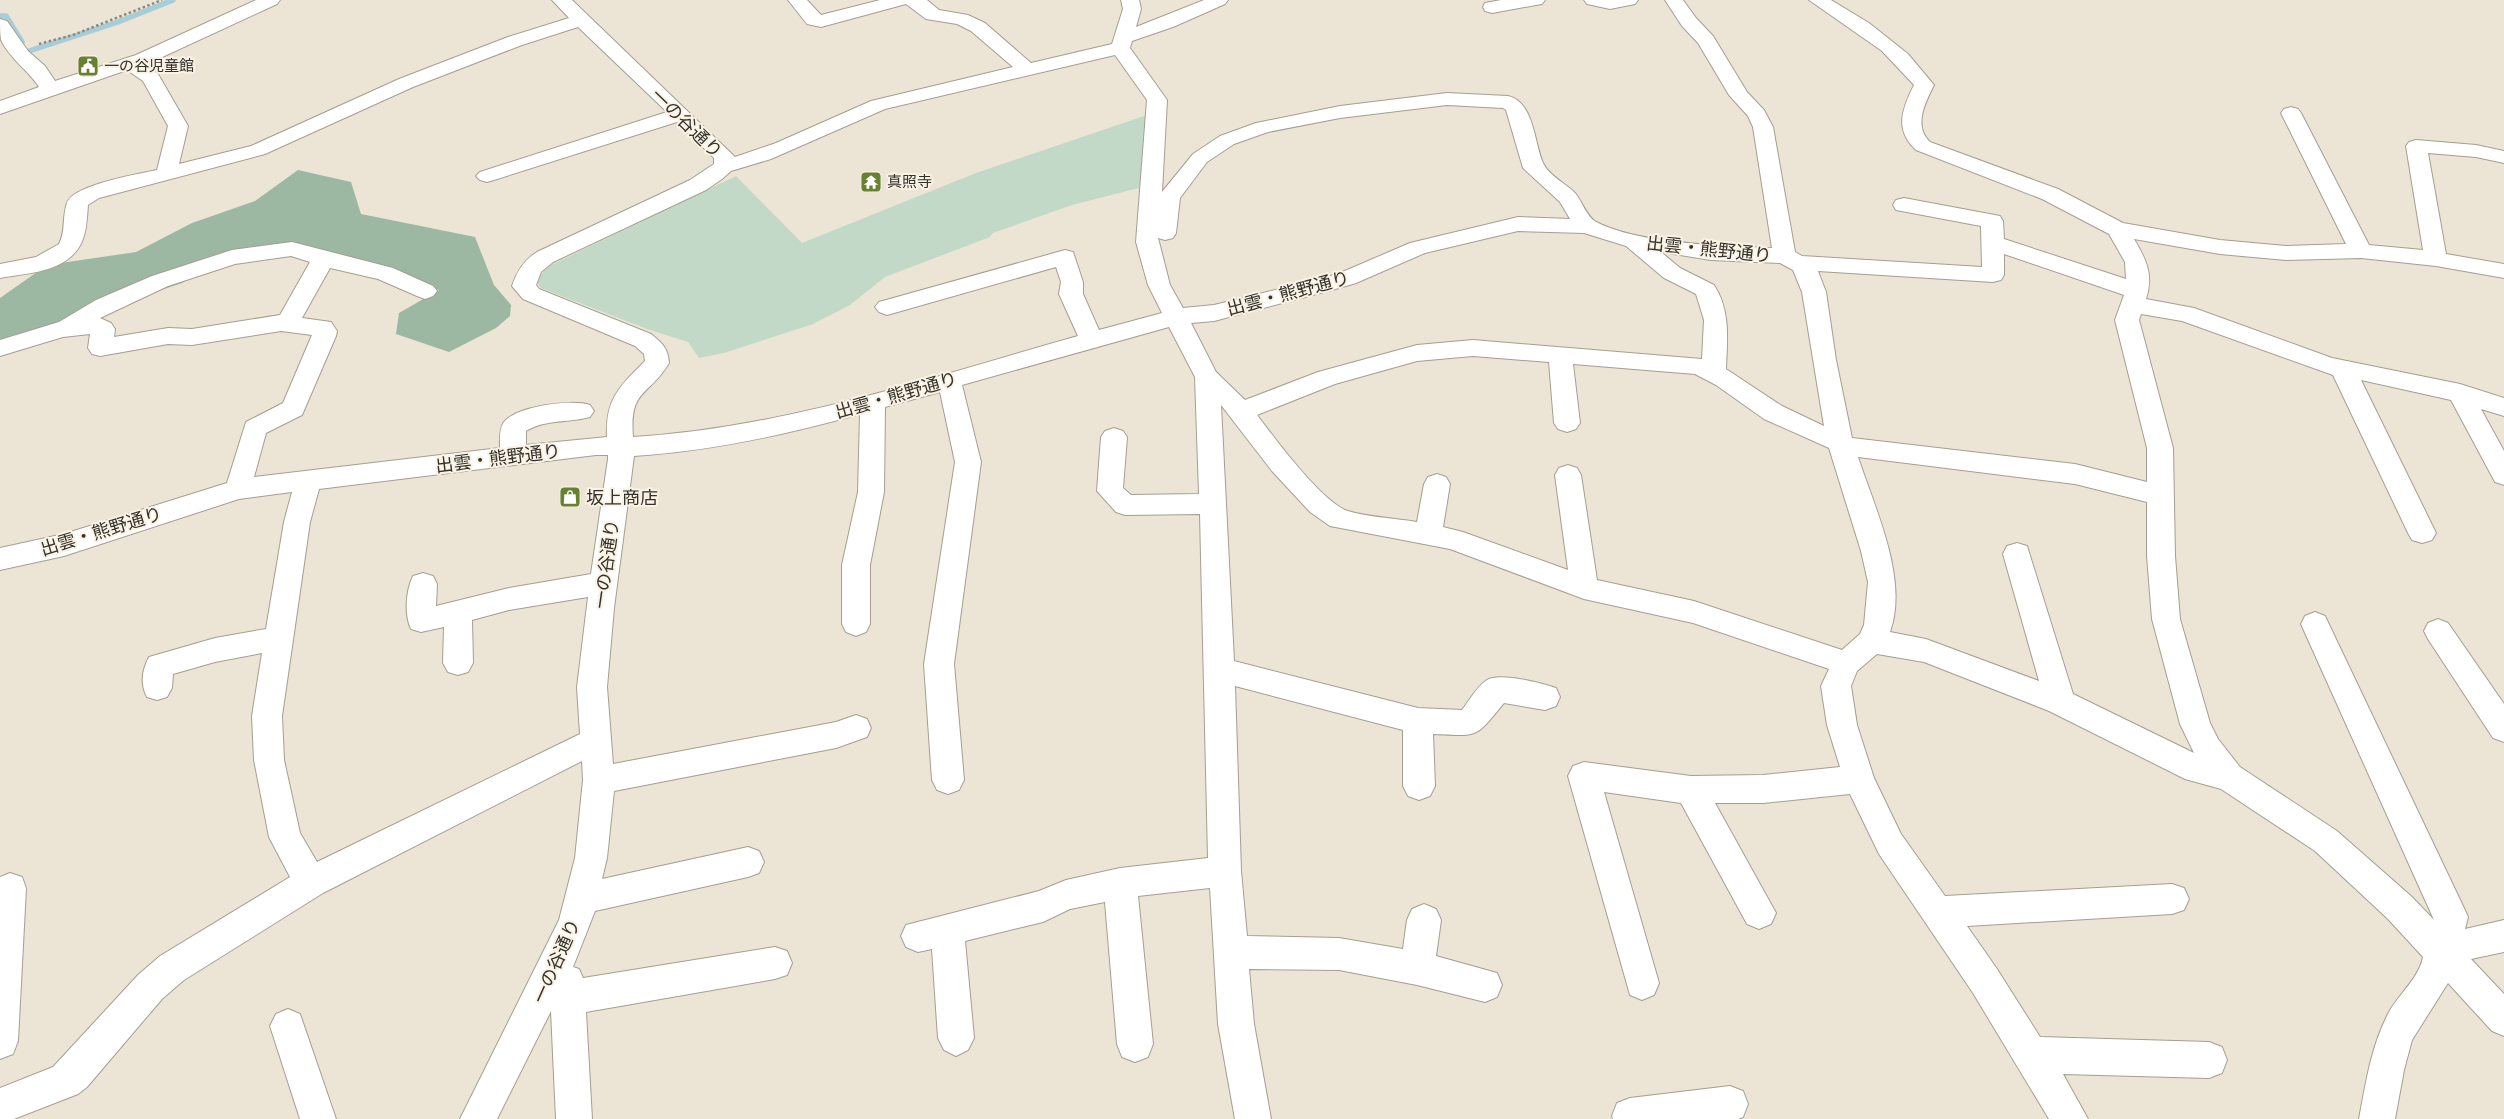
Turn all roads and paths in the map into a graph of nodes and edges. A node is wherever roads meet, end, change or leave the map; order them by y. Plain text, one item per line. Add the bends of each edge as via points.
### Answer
1 (162, 0) edge
2 (270, 0) edge
3 (561, 0) edge
4 (797, 0) edge
5 (901, 0) edge
6 (912, 0) edge
7 (1130, 0) edge
8 (1219, 0) edge
9 (1531, 0) edge
10 (1536, 0) edge
11 (1593, 0) edge
12 (1629, 0) edge
13 (1674, 0) edge
14 (1818, 0) edge
15 (1492, 7) dead end
16 (580, 20) junction
17 (0, 25) edge
18 (1121, 43) junction
19 (16, 49) junction
20 (130, 63) junction
21 (1026, 69) junction
22 (51, 90) junction
23 (0, 108) edge
24 (2291, 113) dead end
25 (679, 115) junction
26 (2504, 157) edge
27 (724, 166) junction
28 (166, 174) junction
29 (487, 176) dead end
30 (1904, 205) dead end
31 (1586, 226) junction
32 (2118, 229) junction
33 (1633, 241) junction
34 (1993, 243) junction
35 (2360, 251) junction
36 (323, 259) junction
37 (2436, 259) junction
38 (1791, 260) junction
39 (1152, 264) junction
40 (0, 271) edge
41 (2504, 271) edge
42 (425, 291) dead end
43 (2135, 298) junction
44 (887, 307) dead end
45 (1176, 317) junction
46 (288, 324) junction
47 (62, 329) junction
48 (1092, 340) junction
49 (0, 348) edge
50 (1560, 354) junction
51 (2343, 369) junction
52 (1714, 371) junction
53 (1207, 377) junction
54 (949, 381) junction
55 (2460, 393) junction
56 (873, 402) junction
57 (2504, 407) edge
58 (581, 411) dead end
59 (1240, 412) junction
60 (1567, 422) dead end
61 (1114, 437) dead end
62 (1841, 444) junction
63 (620, 448) junction
64 (512, 456) junction
65 (1568, 475) dead end
66 (2504, 475) edge
67 (308, 481) junction
68 (1438, 484) dead end
69 (238, 488) junction
70 (2160, 495) junction
71 (1213, 504) junction
72 (2422, 533) dead end
73 (1428, 534) junction
74 (2017, 554) dead end
75 (0, 559) edge
76 (603, 583) junction
77 (423, 584) dead end
78 (1584, 588) junction
79 (458, 612) junction
80 (856, 624) dead end
81 (2315, 624) dead end
82 (2438, 631) dead end
83 (277, 639) junction
84 (1872, 641) junction
85 (458, 663) dead end
86 (1846, 663) junction
87 (159, 668) dead end
88 (1220, 670) junction
89 (1545, 697) dead end
90 (2060, 702) junction
91 (1418, 721) junction
92 (856, 728) dead end
93 (2504, 729) edge
94 (595, 742) junction
95 (2228, 777) junction
96 (1859, 779) junction
97 (600, 780) junction
98 (948, 780) dead end
99 (1419, 786) dead end
100 (1691, 790) junction
101 (748, 862) dead end
102 (1225, 871) junction
103 (311, 882) junction
104 (1120, 883) junction
105 (10, 888) dead end
106 (581, 899) junction
107 (2172, 899) dead end
108 (1938, 912) junction
109 (1759, 913) dead end
110 (1424, 920) dead end
111 (2504, 936) edge
112 (565, 947) junction
113 (1232, 952) junction
114 (2441, 953) junction
115 (775, 963) dead end
116 (1418, 968) junction
117 (1642, 983) dead end
118 (1485, 985) dead end
119 (568, 998) junction
120 (2504, 1019) edge
121 (288, 1026) dead end
122 (956, 1038) dead end
123 (0, 1041) edge
124 (1134, 1044) dead end
125 (2030, 1055) junction
126 (2209, 1060) dead end
127 (1730, 1104) dead end
128 (0, 1106) edge
129 (318, 1119) edge
130 (478, 1119) edge
131 (574, 1119) edge
132 (1254, 1119) edge
133 (1631, 1119) edge
134 (2070, 1119) edge
135 (2377, 1119) edge

1 - 19 path via 73,34
2 - 20 street
3 - 16 street, 一の谷通り
4 - 5 street via 814,20 821,22
6 - 21 street via 933,15 961,19 978,27
7 - 18 street via 1132,9
8 - 18 street
9 - 10 street
9 - 15 street
11 - 12 street via 1610,3
13 - 38 street via 1706,40 1763,127
14 - 32 street via 1868,29 1898,53 1924,85 1912,108 1915,140 1923,146 2050,194
16 - 25 street, 一の谷通り
16 - 28 street via 397,86 275,144
17 - 19 street
18 - 21 street
18 - 39 street via 1157,100 1158,107 1146,242
19 - 22 street via 38,70
20 - 22 street
20 - 28 street via 150,78 178,126
21 - 27 street via 878,105 746,162
22 - 23 street
24 - 35 street
25 - 27 street, 一の谷通り via 722,153
25 - 29 street
26 - 37 street via 2416,146
27 - 63 street, 一の谷通り via 698,185 551,254 527,272 524,286 531,294 643,340 656,351 656,363 627,394 622,404
28 - 40 street via 82,197 78,202 68,249 43,262
30 - 34 street via 1992,221
31 - 33 street, 出雲・熊野通り
31 - 39 street via 1568,198 1534,168 1515,108 1508,102 1448,100 1340,112 1263,128 1227,140 1200,158 1169,197 1163,256
31 - 45 street, 出雲・熊野通り via 1548,224 1497,228 1418,248 1324,286 1214,313
32 - 35 street via 2220,248 2286,253
32 - 43 street via 2136,262
33 - 38 street, 出雲・熊野通り via 1711,253
33 - 52 street via 1672,273 1706,290 1716,320
34 - 38 street, 出雲・熊野通り via 1993,275
34 - 43 street
35 - 37 street
36 - 42 street via 385,273
36 - 46 street
36 - 47 street via 292,250 232,257 160,281 104,305
37 - 41 street
38 - 62 street via 1808,274 1814,292
39 - 45 street via 1158,285
43 - 51 street
43 - 70 street via 2127,320 2160,448
44 - 48 street via 1065,257 1072,282 1071,294
45 - 48 street, 出雲・熊野通り
45 - 53 street
46 - 47 street via 192,337 168,336 100,348 103,329 97,325
46 - 69 street via 326,330 293,408 254,428
47 - 49 street
48 - 54 street, 出雲・熊野通り
50 - 52 street via 1699,366
50 - 59 street via 1473,348 1417,353 1327,378
50 - 60 street
51 - 55 street
51 - 72 street
52 - 62 street via 1766,408
53 - 59 street
53 - 71 street
54 - 56 street, 出雲・熊野通り
54 - 98 street via 968,462 939,664
55 - 57 street
55 - 66 street
56 - 63 street, 出雲・熊野通り via 803,421 677,443
56 - 80 street via 871,492 856,565
58 - 64 street via 536,417 518,423 514,427
59 - 73 street via 1319,505 1340,519
61 - 71 street via 1110,491 1126,505
62 - 70 street via 2075,474
62 - 84 street via 1882,582 1878,625
63 - 64 street, 出雲・熊野通り via 596,446
63 - 76 street, 一の谷通り
64 - 67 street, 出雲・熊野通り
65 - 78 street
67 - 69 street, 出雲・熊野通り
67 - 83 street via 297,522
68 - 73 street
69 - 75 street, 出雲・熊野通り via 64,546
70 - 95 street via 2166,619 2195,724
71 - 88 street
73 - 78 street via 1453,539
74 - 90 street
76 - 79 street via 509,599
76 - 94 street, 一の谷通り via 592,687
77 - 79 street via 421,621
78 - 86 street via 1694,612
79 - 85 street
81 - 114 street via 2451,917
82 - 93 street
83 - 87 street via 215,650
83 - 103 street via 267,716 268,760 285,837
84 - 86 street
84 - 90 street via 1926,651
86 - 96 street via 1836,686 1842,725
88 - 91 street
88 - 102 street
89 - 91 street via 1497,689 1469,723
90 - 95 street via 2196,769
91 - 99 street
92 - 97 street via 836,735
94 - 97 street, 一の谷通り
94 - 103 street
95 - 114 street via 2326,841 2400,908
96 - 100 street via 1763,789
96 - 108 street via 1890,844
97 - 106 street, 一の谷通り via 591,858
100 - 109 street
100 - 117 street via 1584,776
101 - 106 street
102 - 104 street
102 - 113 street
103 - 128 street via 172,968 150,987 65,1081
104 - 122 street via 932,933
104 - 124 street
105 - 123 street
106 - 112 street, 一の谷通り
107 - 108 street
108 - 125 street
110 - 116 street
111 - 114 street
112 - 119 street
112 - 130 street, 一の谷通り
113 - 116 street via 1339,954
113 - 132 street via 1236,1024
114 - 120 street
114 - 135 street via 2439,966 2402,1024 2387,1066
115 - 119 street
116 - 118 street
119 - 131 street
121 - 129 street
125 - 126 street
125 - 134 street
127 - 133 street via 1630,1116

